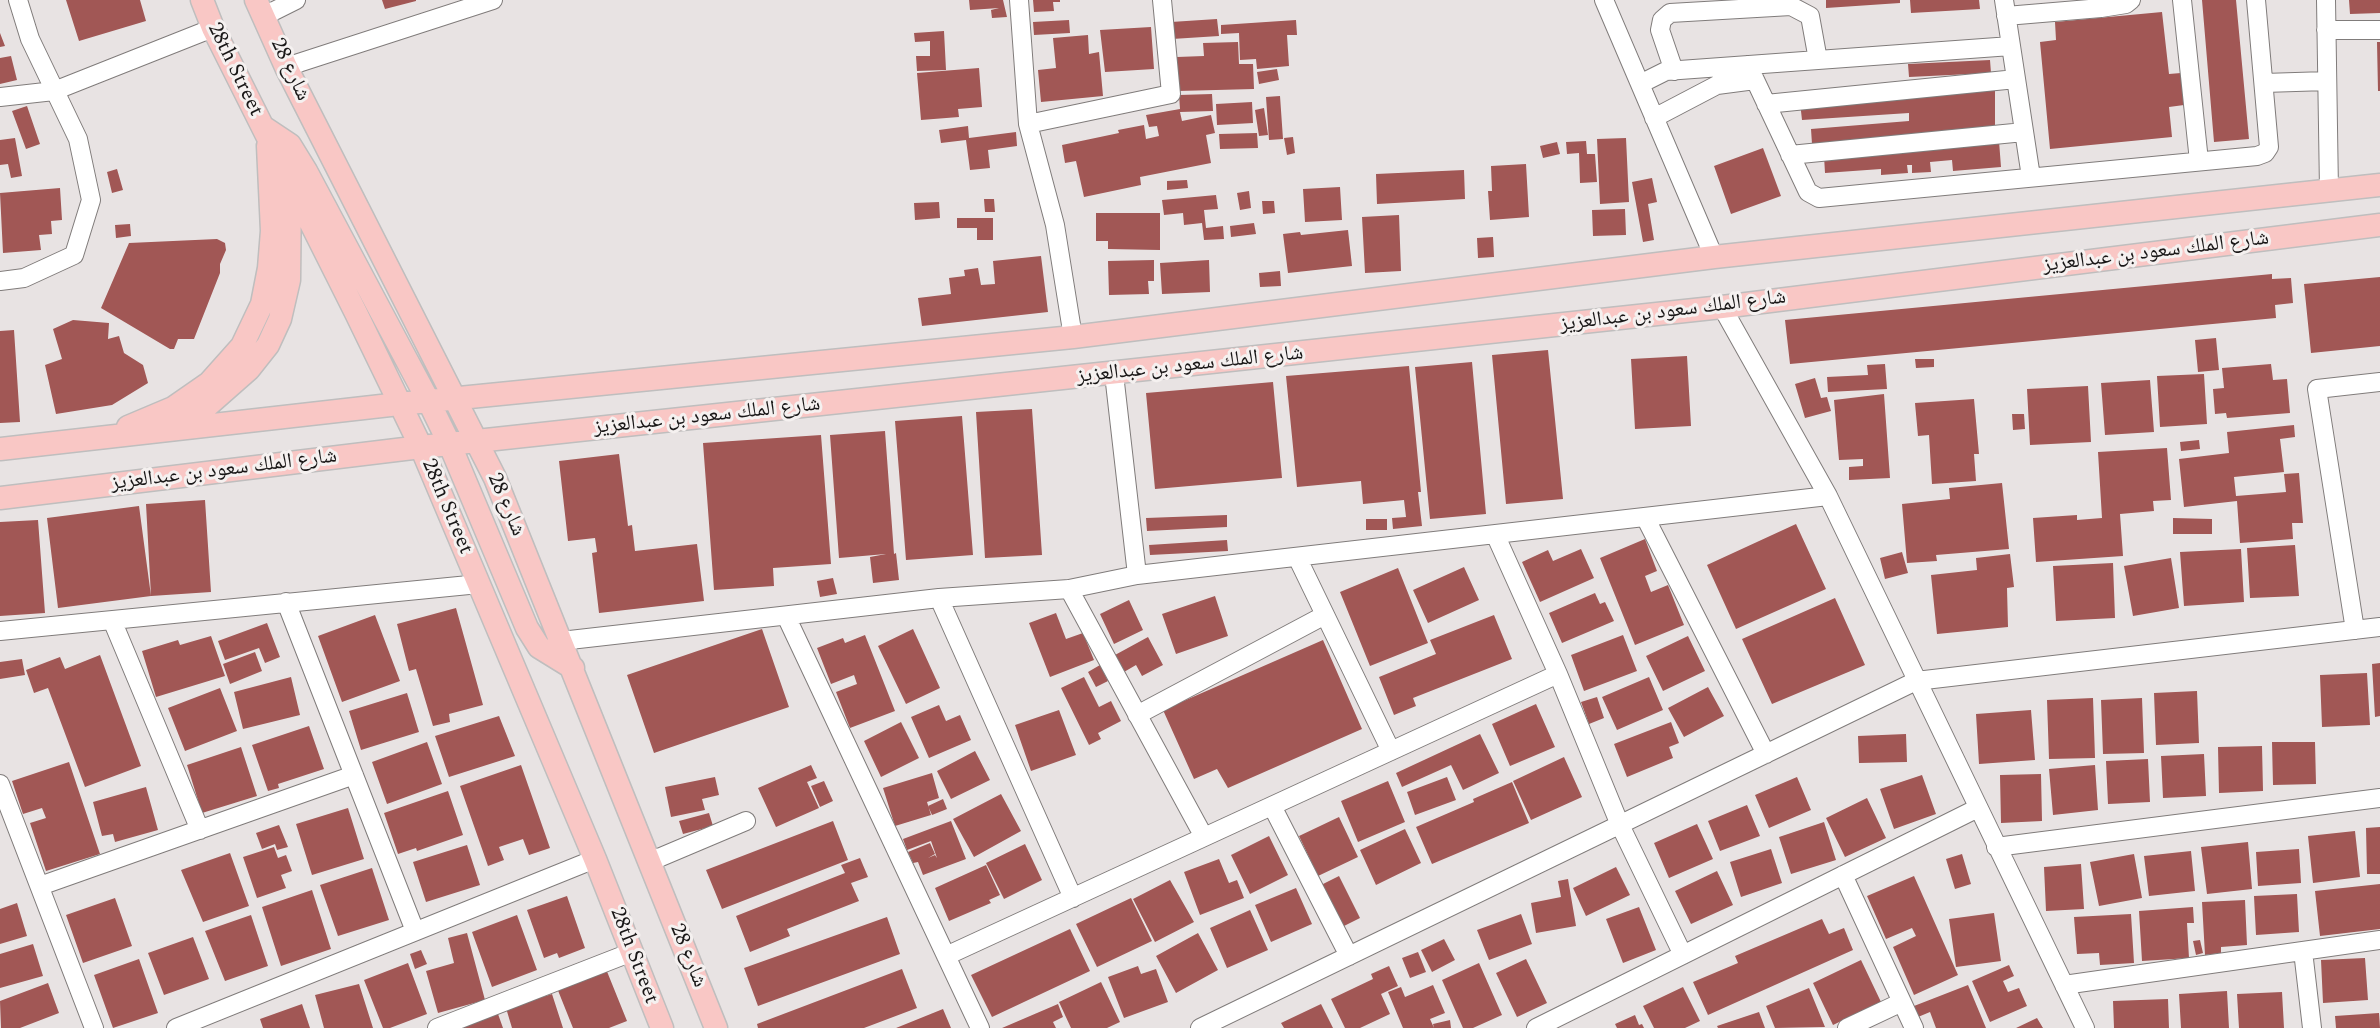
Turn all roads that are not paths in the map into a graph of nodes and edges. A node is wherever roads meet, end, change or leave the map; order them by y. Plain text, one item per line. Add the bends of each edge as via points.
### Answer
1 (18, 0) edge
2 (202, 0) edge
3 (296, 0) edge
4 (493, 0) edge
5 (1019, 0) edge
6 (1162, 0) edge
7 (1604, 0) edge
8 (2131, 0) edge
9 (2182, 0) edge
10 (2256, 0) edge
11 (2326, 0) edge
12 (471, 3) edge
13 (260, 8) edge
14 (2005, 8) edge
15 (213, 27) junction
16 (2326, 30) junction
17 (2380, 30) edge
18 (2011, 46) junction
19 (1818, 60) junction
20 (286, 67) junction
21 (1674, 71) junction
22 (1752, 72) junction
23 (2016, 79) junction
24 (2327, 81) junction
25 (2264, 83) junction
26 (1640, 84) junction
27 (54, 91) junction
28 (0, 97) edge
29 (1766, 104) junction
30 (1654, 118) junction
31 (1028, 124) junction
32 (265, 132) junction
33 (2024, 132) junction
34 (1791, 156) junction
35 (2199, 161) junction
36 (2031, 177) junction
37 (2380, 185) edge
38 (290, 186) junction
39 (2329, 190) junction
40 (2380, 225) edge
41 (1714, 257) junction
42 (0, 281) edge
43 (1722, 307) junction
44 (1073, 338) junction
45 (1114, 374) junction
46 (2380, 382) edge
47 (457, 400) junction
48 (429, 402) junction
49 (399, 404) junction
50 (182, 428) junction
51 (103, 438) junction
52 (477, 441) junction
53 (450, 445) junction
54 (421, 447) junction
55 (0, 449) edge
56 (1828, 496) junction
57 (0, 498) edge
58 (1644, 517) junction
59 (1495, 534) junction
60 (1297, 557) junction
61 (1137, 575) junction
62 (479, 584) junction
63 (1069, 589) junction
64 (939, 598) junction
65 (286, 602) junction
66 (1325, 615) junction
67 (786, 616) junction
68 (112, 620) junction
69 (2380, 627) edge
70 (2355, 630) junction
71 (0, 632) edge
72 (561, 641) junction
73 (573, 668) junction
74 (1558, 674) junction
75 (1916, 681) junction
76 (1137, 715) junction
77 (1391, 751) junction
78 (1766, 754) junction
79 (354, 775) junction
80 (0, 784) edge
81 (2380, 798) edge
82 (1272, 806) junction
83 (1978, 808) junction
84 (746, 821) dead end
85 (1620, 825) junction
86 (200, 830) junction
87 (1204, 837) junction
88 (1996, 847) junction
89 (595, 858) junction
90 (649, 861) junction
91 (1843, 875) junction
92 (40, 886) junction
93 (1073, 898) junction
94 (415, 931) junction
95 (2380, 940) edge
96 (2303, 951) junction
97 (632, 952) junction
98 (1683, 955) junction
99 (946, 956) junction
100 (1349, 956) junction
101 (2064, 985) junction
102 (1902, 1002) junction
103 (94, 1028) edge
104 (176, 1028) edge
105 (437, 1028) edge
106 (662, 1028) edge
107 (716, 1028) edge
108 (980, 1028) edge
109 (1200, 1028) edge
110 (1536, 1028) edge
111 (1848, 1028) edge
112 (1914, 1028) edge
113 (2085, 1028) edge
114 (2312, 1028) edge

1 - 27 street via 30,39
2 - 15 main road, 28th Street
3 - 13 street
4 - 12 street
5 - 31 street
6 - 31 street via 1171,94
7 - 26 street
8 - 14 street via 2101,8
9 - 35 street
10 - 25 street
11 - 16 street
12 - 20 street
13 - 20 main road, شارع 28
14 - 18 street
15 - 27 street
15 - 32 main road, 28th Street
16 - 17 street
16 - 24 street
18 - 19 street
18 - 23 street
19 - 21 street via 1810,16 1791,6 1670,13 1662,20 1660,30
19 - 22 street
20 - 47 main road, شارع 28
21 - 22 street
21 - 26 street
22 - 29 street
22 - 30 street via 1717,85
23 - 29 street
23 - 33 street
24 - 25 street
24 - 39 street
25 - 35 street via 2269,147 2265,153
26 - 30 street
27 - 28 street
27 - 42 street via 78,139 91,200 74,255 24,278
29 - 34 street
30 - 41 street
31 - 44 street via 1054,225
32 - 38 main road, 28th Street
32 - 48 main road via 290,145 306,171
32 - 51 main road via 272,231 270,268 262,304 242,346 209,383 173,408
33 - 34 street
33 - 36 street
34 - 36 street via 1808,192 1819,198
35 - 36 street
37 - 39 main road, شارع الملك سعود بن عبدالعزيز
38 - 49 main road, 28th Street
38 - 50 main road via 289,280 280,320 268,345 249,369
39 - 41 main road, شارع الملك سعود بن عبدالعزيز
40 - 43 main road, شارع الملك سعود بن عبدالعزيز
41 - 44 main road, شارع الملك سعود بن عبدالعزيز
43 - 45 main road, شارع الملك سعود بن عبدالعزيز
43 - 56 street
44 - 47 main road, شارع الملك سعود بن عبدالعزيز
45 - 52 main road, شارع الملك سعود بن عبدالعزيز
45 - 61 street
46 - 70 street via 2317,389
47 - 48 main road, شارع الملك سعود بن عبدالعزيز
47 - 52 main road, شارع 28
48 - 49 main road, شارع الملك سعود بن عبدالعزيز
48 - 53 main road
49 - 50 main road, شارع الملك سعود بن عبدالعزيز
49 - 54 main road, 28th Street
50 - 51 main road, شارع الملك سعود بن عبدالعزيز
51 - 55 main road, شارع الملك سعود بن عبدالعزيز
52 - 53 main road, شارع الملك سعود بن عبدالعزيز
52 - 72 main road, شارع 28
53 - 54 main road, شارع الملك سعود بن عبدالعزيز
53 - 73 main road via 527,628 539,647
54 - 57 main road, شارع الملك سعود بن عبدالعزيز
54 - 62 main road, 28th Street
56 - 58 street
56 - 75 street
58 - 59 street
58 - 78 street
59 - 60 street
59 - 74 street
60 - 61 street
60 - 66 street
61 - 63 street
62 - 65 street
62 - 89 main road, 28th Street
63 - 64 street
63 - 76 street
64 - 67 street
64 - 93 street
65 - 68 street
65 - 79 street
66 - 76 street
66 - 77 street
67 - 72 street
67 - 99 street
68 - 71 street
68 - 86 street
69 - 70 street
70 - 75 street
72 - 73 main road, شارع 28
73 - 90 main road, شارع 28
74 - 77 street
74 - 85 street
75 - 78 street
75 - 83 street
76 - 87 street
77 - 82 street
78 - 85 street
79 - 86 street
79 - 94 street
80 - 92 street
81 - 88 street
82 - 87 street
82 - 100 street
83 - 88 street
83 - 91 street
84 - 90 street
85 - 98 street
85 - 100 street
86 - 92 street
87 - 93 street
88 - 101 street
89 - 94 street
89 - 97 main road, 28th Street
90 - 107 main road, شارع 28
91 - 98 street
91 - 102 street
92 - 103 street
93 - 99 street
94 - 104 street
95 - 96 street
96 - 101 street
96 - 114 street
97 - 105 street
97 - 106 main road, 28th Street
98 - 110 street
99 - 108 street
100 - 109 street
101 - 113 street
102 - 111 street
102 - 112 street

